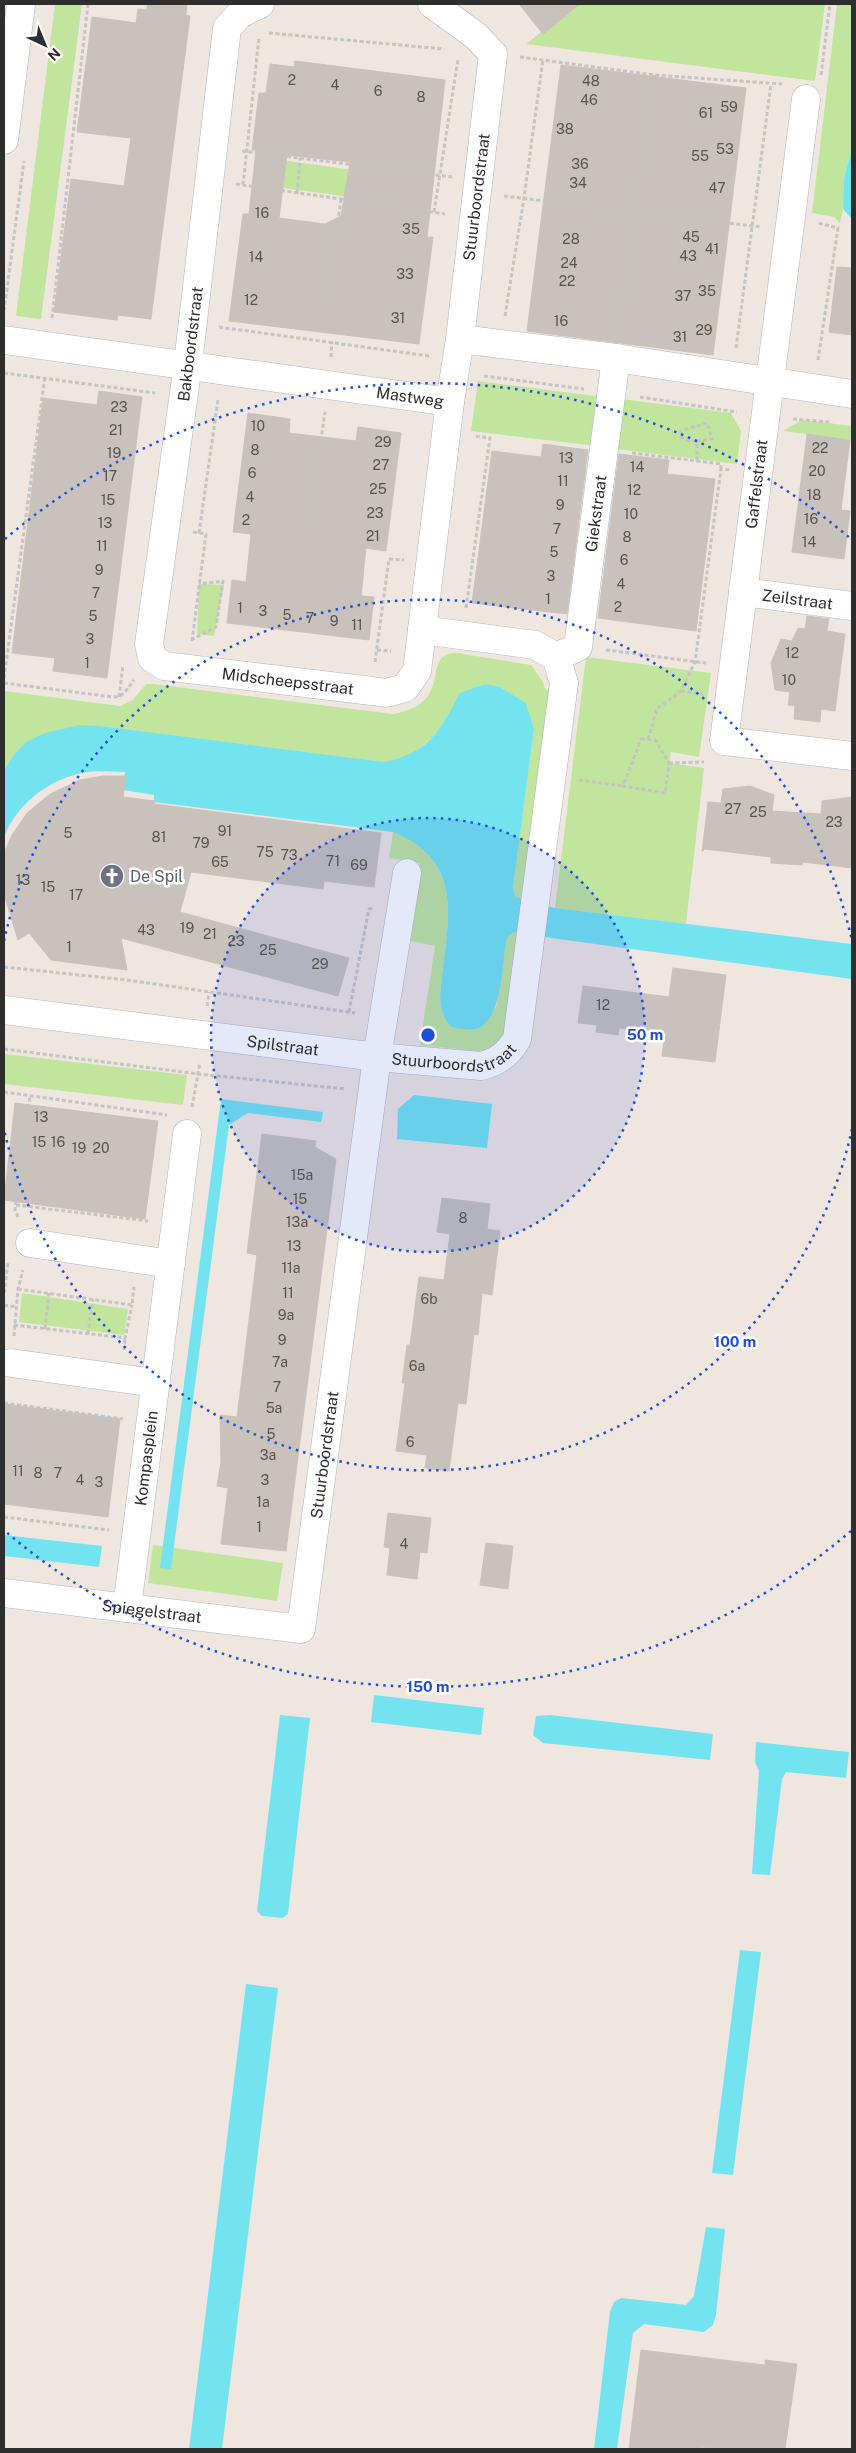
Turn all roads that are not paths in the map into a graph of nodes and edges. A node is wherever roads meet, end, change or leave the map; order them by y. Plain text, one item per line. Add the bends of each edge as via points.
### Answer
1 (21, 4) edge
2 (260, 4) edge
3 (432, 4) edge
4 (806, 100) road end
5 (4, 140) edge
6 (4, 340) edge
7 (457, 357) junction
8 (616, 358) junction
9 (188, 364) junction
10 (770, 382) junction
11 (852, 394) edge
12 (450, 402) junction
13 (742, 592) junction
14 (852, 606) edge
15 (422, 630) junction
16 (567, 652) junction
17 (152, 658) joint
18 (852, 756) edge
19 (407, 873) dead end
20 (4, 1010) edge
21 (377, 1057) junction
22 (179, 1125) road end
23 (30, 1243) road end
24 (171, 1264) junction
25 (11, 1363) road end
26 (155, 1383) junction
27 (4, 1593) edge
28 (127, 1608) junction
29 (301, 1629) joint

1 - 5 street
2 - 9 street, Bakboordstraat via 240,14 227,28
3 - 7 street, Stuurboordstraat via 476,36 493,54
4 - 10 street, Gaffelstraat
6 - 9 street, Mastweg
7 - 8 street via 500,344
7 - 12 street, Mastweg
8 - 10 street
8 - 16 street, Giekstraat via 604,450
9 - 12 street, Mastweg
9 - 17 street, Bakboordstraat via 148,644
10 - 11 street
10 - 13 street, Gaffelstraat
12 - 15 street
13 - 14 street, Zeilstraat
13 - 18 street, Gaffelstraat via 724,740
15 - 16 street
15 - 17 street, Midscheepsstraat via 416,671 406,688 386,693 164,666
16 - 21 street, Stuurboordstraat via 516,1039 509,1052 492,1064 482,1066
19 - 21 street
20 - 21 street, Spilstraat
21 - 29 street, Stuurboordstraat
22 - 24 street, Kompasplein via 176,1225
23 - 24 street
24 - 26 street, Kompasplein
25 - 26 street
26 - 28 street, Kompasplein
27 - 28 street, Spiegelstraat
28 - 29 street, Spiegelstraat

